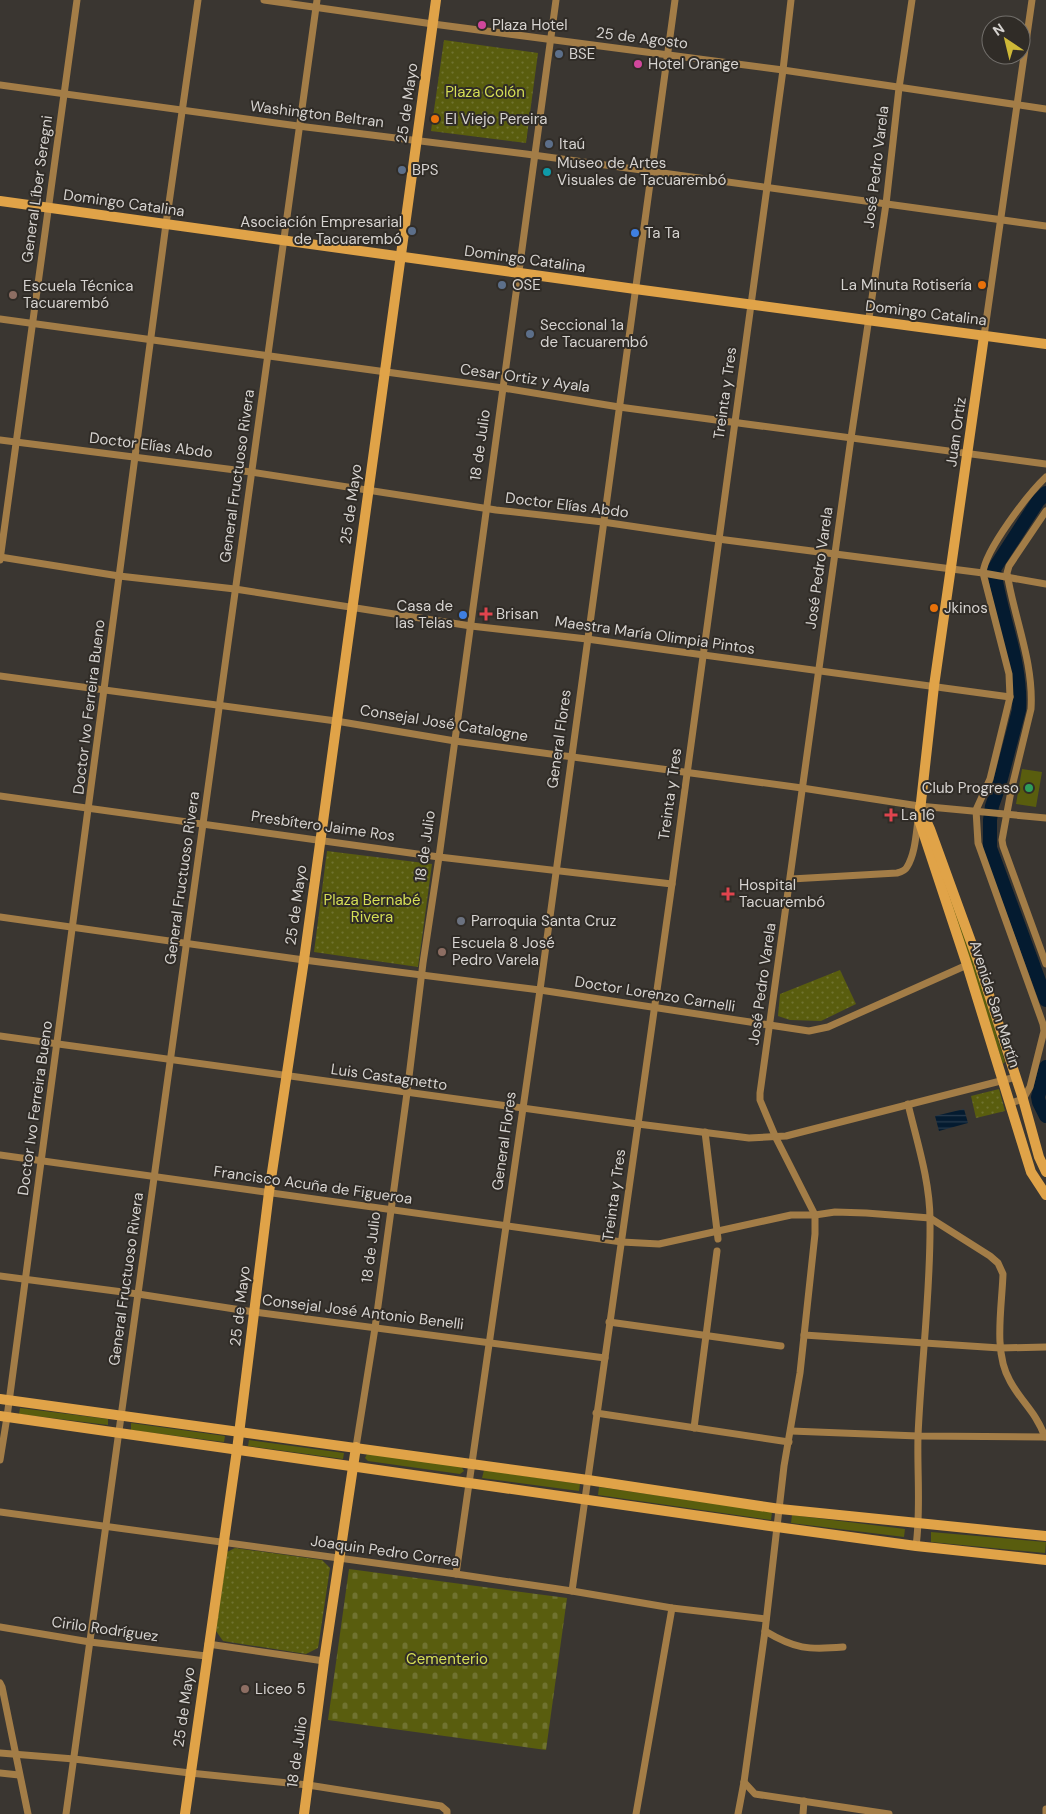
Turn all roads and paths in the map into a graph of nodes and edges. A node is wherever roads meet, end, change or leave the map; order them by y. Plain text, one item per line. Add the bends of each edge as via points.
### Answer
1 (77, 0) edge
2 (198, 0) edge
3 (264, 0) edge
4 (436, 0) edge
5 (556, 0) edge
6 (675, 0) edge
7 (791, 0) edge
8 (912, 0) edge
9 (1032, 0) edge
10 (316, 4) edge
11 (433, 24) junction
12 (550, 40) junction
13 (667, 55) junction
14 (783, 70) junction
15 (0, 85) edge
16 (899, 88) junction
17 (64, 93) junction
18 (1016, 105) junction
19 (1046, 109) edge
20 (183, 110) junction
21 (298, 126) junction
22 (417, 140) junction
23 (535, 155) junction
24 (653, 171) junction
25 (767, 188) junction
26 (0, 201) edge
27 (886, 204) junction
28 (50, 208) junction
29 (1000, 220) junction
30 (166, 224) junction
31 (1046, 226) edge
32 (283, 239) junction
33 (400, 256) junction
34 (519, 273) junction
35 (635, 289) junction
36 (752, 304) junction
37 (0, 319) edge
38 (869, 321) junction
39 (33, 324) junction
40 (984, 336) junction
41 (152, 341) junction
42 (1046, 344) edge
43 (267, 356) junction
44 (385, 373) junction
45 (504, 388) junction
46 (619, 406) junction
47 (735, 422) junction
48 (851, 438) junction
49 (0, 440) edge
50 (17, 443) junction
51 (968, 454) junction
52 (136, 457) junction
53 (1046, 464) edge
54 (251, 472) junction
55 (1046, 477) edge
56 (369, 489) junction
57 (487, 509) junction
58 (1046, 511) edge
59 (603, 522) junction
60 (718, 539) junction
61 (835, 553) junction
62 (0, 558) edge
63 (952, 569) junction
64 (986, 574) junction
65 (119, 576) junction
66 (1004, 578) junction
67 (1046, 584) edge
68 (235, 590) junction
69 (352, 606) junction
70 (471, 626) junction
71 (587, 639) junction
72 (703, 655) junction
73 (819, 671) junction
74 (0, 676) edge
75 (934, 686) junction
76 (105, 691) junction
77 (1010, 696) junction
78 (219, 706) junction
79 (336, 721) junction
80 (455, 741) junction
81 (571, 756) junction
82 (687, 772) junction
83 (802, 788) junction
84 (0, 796) edge
85 (919, 806) junction
86 (90, 808) junction
87 (978, 811) junction
88 (1006, 813) junction
89 (1046, 818) edge
90 (918, 820) junction
91 (203, 823) junction
92 (320, 840) junction
93 (439, 857) junction
94 (556, 870) junction
95 (791, 879) junction
96 (672, 884) junction
97 (0, 917) edge
98 (73, 928) junction
99 (186, 944) junction
100 (304, 960) junction
101 (1046, 962) edge
102 (967, 965) junction
103 (421, 976) junction
104 (540, 990) junction
105 (654, 1007) junction
106 (769, 1025) junction
107 (0, 1036) edge
108 (57, 1044) junction
109 (170, 1060) junction
110 (286, 1077) junction
111 (1016, 1077) junction
112 (1004, 1080) junction
113 (408, 1093) junction
114 (1023, 1099) junction
115 (1011, 1103) junction
116 (908, 1104) junction
117 (523, 1108) junction
118 (638, 1124) junction
119 (704, 1132) junction
120 (776, 1138) junction
121 (0, 1155) edge
122 (42, 1161) junction
123 (1046, 1172) edge
124 (154, 1176) junction
125 (269, 1192) junction
126 (1046, 1195) edge
127 (391, 1210) junction
128 (815, 1215) junction
129 (930, 1218) junction
130 (507, 1225) junction
131 (717, 1231) junction
132 (718, 1239) dead end
133 (622, 1242) junction
134 (717, 1251) dead end
135 (0, 1276) edge
136 (26, 1280) junction
137 (138, 1294) junction
138 (254, 1312) junction
139 (609, 1322) junction
140 (376, 1328) junction
141 (706, 1335) junction
142 (804, 1336) junction
143 (489, 1342) junction
144 (925, 1343) junction
145 (781, 1346) dead end
146 (1046, 1347) edge
147 (1000, 1348) junction
148 (605, 1358) junction
149 (5, 1399) edge
150 (596, 1413) junction
151 (121, 1415) junction
152 (4, 1417) edge
153 (694, 1428) junction
154 (239, 1431) junction
155 (791, 1431) junction
156 (119, 1434) junction
157 (918, 1436) junction
158 (1045, 1437) edge
159 (789, 1442) junction
160 (356, 1447) junction
161 (237, 1450) junction
162 (0, 1460) edge
163 (473, 1464) junction
164 (354, 1468) junction
165 (588, 1480) junction
166 (470, 1482) junction
167 (585, 1499) junction
168 (780, 1509) junction
169 (0, 1512) edge
170 (919, 1524) junction
171 (106, 1527) junction
172 (777, 1527) junction
173 (1046, 1536) edge
174 (223, 1542) junction
175 (916, 1546) junction
176 (339, 1558) junction
177 (1046, 1560) edge
178 (456, 1574) junction
179 (572, 1591) junction
180 (672, 1608) junction
181 (766, 1619) junction
182 (0, 1627) edge
183 (765, 1631) junction
184 (90, 1642) junction
185 (208, 1644) junction
186 (843, 1647) dead end
187 (206, 1656) junction
188 (324, 1661) junction
189 (0, 1683) edge
190 (0, 1754) edge
191 (15, 1754) junction
192 (74, 1759) junction
193 (0, 1774) edge
194 (190, 1774) junction
195 (19, 1775) junction
196 (744, 1782) junction
197 (308, 1785) junction
198 (804, 1801) junction
199 (1046, 1809) edge
200 (28, 1814) edge
201 (66, 1814) edge
202 (185, 1814) edge
203 (304, 1814) edge
204 (448, 1814) edge
205 (636, 1814) edge
206 (738, 1814) edge
207 (802, 1814) edge
208 (889, 1814) edge
209 (1046, 1814) edge

1 - 17 street, General Líber Seregni
2 - 20 street, Doctor Ivo Ferreira Bueno
3 - 10 street, 25 de Agosto
4 - 11 street, 25 de Mayo
5 - 12 street, 18 de Julio
6 - 13 street, General Flores
7 - 14 street, Treinta y Tres
8 - 16 street, José Pedro Varela
9 - 18 street, Juan Ortiz
10 - 11 street, 25 de Agosto
10 - 21 street, General Fructuoso Rivera
11 - 12 street, 25 de Agosto
11 - 22 street, 25 de Mayo
12 - 13 street, 25 de Agosto
12 - 23 street, 18 de Julio
13 - 14 street, 25 de Agosto
13 - 24 street, General Flores
14 - 16 street, 25 de Agosto
14 - 25 street, Treinta y Tres
15 - 17 street, Washington Beltran
16 - 18 street, 25 de Agosto
16 - 27 street, José Pedro Varela
17 - 20 street, Washington Beltran
17 - 28 street, General Líber Seregni
18 - 19 street, 25 de Agosto
18 - 29 street, Juan Ortiz
20 - 21 street, Washington Beltran
20 - 30 street, Doctor Ivo Ferreira Bueno
21 - 22 street, Washington Beltran
21 - 32 street, General Fructuoso Rivera
22 - 23 street, Washington Beltran
22 - 33 street, 25 de Mayo
23 - 24 street, Washington Beltran
23 - 34 street, 18 de Julio
24 - 25 street, Washington Beltran
24 - 35 street, General Flores
25 - 27 street, Washington Beltran
25 - 36 street, Treinta y Tres
26 - 28 street, Domingo Catalina
27 - 29 street, Washington Beltran
27 - 38 street, José Pedro Varela
28 - 30 street, Domingo Catalina
28 - 39 street, General Líber Seregni
29 - 31 street, Washington Beltran
29 - 40 street, Juan Ortiz
30 - 32 street, Domingo Catalina
30 - 41 street, Doctor Ivo Ferreira Bueno
32 - 33 street, Domingo Catalina
32 - 43 street, General Fructuoso Rivera
33 - 34 street, Domingo Catalina
33 - 44 street, 25 de Mayo
34 - 35 street, Domingo Catalina
34 - 45 street, 18 de Julio
35 - 36 street, Domingo Catalina
35 - 46 street, General Flores
36 - 38 street, Domingo Catalina
36 - 47 street, Treinta y Tres
37 - 39 street, Cesar Ortiz y Ayala
38 - 40 street, Domingo Catalina
38 - 48 street, José Pedro Varela
39 - 41 street, Cesar Ortiz y Ayala
39 - 50 street, General Líber Seregni
40 - 42 street, Domingo Catalina
40 - 51 street, Juan Ortiz
41 - 43 street, Cesar Ortiz y Ayala
41 - 52 street, Doctor Ivo Ferreira Bueno
43 - 44 street, Cesar Ortiz y Ayala
43 - 54 street, General Fructuoso Rivera
44 - 45 street, Cesar Ortiz y Ayala
44 - 56 street, 25 de Mayo
45 - 46 street, Cesar Ortiz y Ayala
45 - 57 street, 18 de Julio
46 - 47 street, Cesar Ortiz y Ayala
46 - 59 street, General Flores
47 - 48 street, Cesar Ortiz y Ayala
47 - 60 street, Treinta y Tres
48 - 51 street, Cesar Ortiz y Ayala
48 - 61 street, José Pedro Varela
49 - 50 street, Doctor Elías Abdo
50 - 52 street, Doctor Elías Abdo
50 - 62 street, General Líber Seregni
51 - 53 street, Cesar Ortiz y Ayala
51 - 63 street, Juan Ortiz
52 - 54 street, Doctor Elías Abdo
52 - 65 street, Doctor Ivo Ferreira Bueno
54 - 56 street, Doctor Elías Abdo
54 - 68 street, General Fructuoso Rivera
55 - 64 street via 1011,520 984,564
56 - 57 street, Doctor Elías Abdo
56 - 69 street, 25 de Mayo
57 - 59 street, Doctor Elías Abdo
57 - 70 street, 18 de Julio
58 - 66 street
59 - 60 street, Doctor Elías Abdo
59 - 71 street, General Flores
60 - 61 street, Doctor Elías Abdo
60 - 72 street, Treinta y Tres
61 - 63 street, Doctor Elías Abdo
61 - 73 street, José Pedro Varela
62 - 65 street, Maestra María Olimpia Pintos
63 - 64 street, Doctor Elías Abdo
63 - 75 street, Juan Ortiz
64 - 66 street, Doctor Elías Abdo
64 - 77 street via 1009,674
65 - 68 street, Maestra María Olimpia Pintos
65 - 76 street, Doctor Ivo Ferreira Bueno
66 - 67 street, Doctor Elías Abdo
66 - 88 street via 1029,667 1032,699
68 - 69 street, Maestra María Olimpia Pintos
68 - 78 street, General Fructuoso Rivera
69 - 70 street, Maestra María Olimpia Pintos
69 - 79 street, 25 de Mayo
70 - 71 street, Maestra María Olimpia Pintos
70 - 80 street, 18 de Julio
71 - 72 street, Maestra María Olimpia Pintos
71 - 81 street, General Flores
72 - 73 street, Maestra María Olimpia Pintos
72 - 82 street, Treinta y Tres
73 - 75 street, Maestra María Olimpia Pintos
73 - 83 street, José Pedro Varela
74 - 76 street, Consejal José Catalogne
75 - 77 street, Maestra María Olimpia Pintos
75 - 85 street, Juan Ortiz
76 - 78 street, Consejal José Catalogne
76 - 86 street, Doctor Ivo Ferreira Bueno
77 - 87 street via 990,779
78 - 79 street, Consejal José Catalogne
78 - 91 street, General Fructuoso Rivera
79 - 80 street, Consejal José Catalogne
79 - 92 street, 25 de Mayo
80 - 81 street, Consejal José Catalogne
80 - 93 street, 18 de Julio
81 - 82 street, Consejal José Catalogne
81 - 94 street, General Flores
82 - 83 street, Consejal José Catalogne
82 - 96 street, Treinta y Tres
83 - 85 street, Consejal José Catalogne
83 - 95 street, José Pedro Varela
84 - 86 street, Presbítero Jaime Ros
85 - 87 street, Consejal José Catalogne
85 - 90 street, Juan Ortiz
85 - 111 street, Avenida San Martín via 975,952
86 - 91 street, Presbítero Jaime Ros
86 - 98 street, Doctor Ivo Ferreira Bueno
87 - 88 street, Consejal José Catalogne
87 - 114 street via 980,851 1043,1024 1030,1087
88 - 89 street, Consejal José Catalogne
88 - 101 street via 1002,846
90 - 95 street, Juan Ortiz via 914,848 904,871
90 - 102 street, Avenida San Martín
91 - 92 street, Presbítero Jaime Ros
91 - 99 street, General Fructuoso Rivera
92 - 93 street, Presbítero Jaime Ros
92 - 100 street, 25 de Mayo
93 - 94 street, Presbítero Jaime Ros
93 - 103 street, 18 de Julio
94 - 96 street, Presbítero Jaime Ros
94 - 104 street, General Flores
95 - 106 street, José Pedro Varela
96 - 105 street, Treinta y Tres
97 - 98 street, Doctor Lorenzo Carnelli
98 - 99 street, Doctor Lorenzo Carnelli
98 - 108 street, Doctor Ivo Ferreira Bueno
99 - 100 street, Doctor Lorenzo Carnelli
99 - 109 street, General Fructuoso Rivera
100 - 103 street, Doctor Lorenzo Carnelli
100 - 110 street, 25 de Mayo
102 - 106 street, Doctor Lorenzo Carnelli via 819,1030
102 - 112 street, Avenida San Martín
103 - 104 street, Doctor Lorenzo Carnelli
103 - 113 street, 18 de Julio
104 - 105 street, Doctor Lorenzo Carnelli
104 - 117 street, General Flores
105 - 106 street, Doctor Lorenzo Carnelli
105 - 118 street, Treinta y Tres
106 - 120 street, José Pedro Varela via 760,1100
107 - 108 street, Luis Castagnetto
108 - 109 street, Luis Castagnetto
108 - 122 street, Doctor Ivo Ferreira Bueno
109 - 110 street, Luis Castagnetto
109 - 124 street, General Fructuoso Rivera
110 - 113 street, Luis Castagnetto
110 - 125 street, 25 de Mayo
111 - 112 street, Luis Castagnetto
111 - 114 street, Avenida San Martín
112 - 115 street, Avenida San Martín
112 - 116 street, Luis Castagnetto
113 - 117 street, Luis Castagnetto
113 - 127 street, 18 de Julio
114 - 115 street
114 - 123 street, Avenida San Martín
115 - 126 street, Avenida San Martín via 1032,1172
116 - 120 street, Luis Castagnetto
116 - 129 street via 924,1167
117 - 118 street, Luis Castagnetto
117 - 130 street, General Flores
118 - 119 street, Luis Castagnetto
118 - 133 street, Treinta y Tres
119 - 120 street, Luis Castagnetto
119 - 131 street
120 - 128 street, José Pedro Varela
121 - 122 street, Francisco Acuña de Figueroa
122 - 124 street, Francisco Acuña de Figueroa
122 - 136 street, Doctor Ivo Ferreira Bueno
124 - 125 street, Francisco Acuña de Figueroa
124 - 137 street, General Fructuoso Rivera
125 - 127 street, Francisco Acuña de Figueroa
125 - 138 street, 25 de Mayo
127 - 130 street, Francisco Acuña de Figueroa
127 - 140 street, 18 de Julio
128 - 129 street, Francisco Acuña de Figueroa via 835,1212
128 - 131 street, Francisco Acuña de Figueroa via 791,1215
128 - 142 street
129 - 144 street
129 - 147 street via 998,1263 1003,1274
130 - 133 street, Francisco Acuña de Figueroa
130 - 143 street, General Flores
131 - 132 street
131 - 133 street, Francisco Acuña de Figueroa via 660,1244
133 - 139 street, Treinta y Tres
134 - 141 street
135 - 136 street, Consejal José Antonio Benelli
136 - 137 street, Consejal José Antonio Benelli
136 - 149 street, Doctor Ivo Ferreira Bueno
137 - 138 street, Consejal José Antonio Benelli
137 - 151 street, General Fructuoso Rivera
138 - 140 street, Consejal José Antonio Benelli
138 - 154 street, 25 de Mayo
139 - 141 street
139 - 148 street, Treinta y Tres
140 - 143 street, Consejal José Antonio Benelli
140 - 160 street, 18 de Julio
141 - 145 street
141 - 153 street
142 - 144 street
142 - 155 street
143 - 148 street, Consejal José Antonio Benelli
143 - 163 street, General Flores
144 - 147 street
144 - 157 street
146 - 147 street
147 - 158 street via 1009,1380 1033,1412
148 - 150 street, Treinta y Tres
149 - 151 street
149 - 152 street, Doctor Ivo Ferreira Bueno
150 - 153 street
150 - 165 street, Treinta y Tres
151 - 154 street
151 - 156 street, General Fructuoso Rivera
152 - 156 street
152 - 162 street, Doctor Ivo Ferreira Bueno
153 - 159 street
154 - 160 street
154 - 161 street, 25 de Mayo
155 - 157 street
155 - 159 street
156 - 161 street
156 - 171 street, General Fructuoso Rivera
157 - 158 street
157 - 170 street
159 - 168 street
160 - 163 street
160 - 164 street, 18 de Julio
161 - 164 street
161 - 174 street, 25 de Mayo
163 - 165 street
163 - 166 street, General Flores
164 - 166 street
164 - 176 street, 18 de Julio
165 - 167 street, Treinta y Tres
165 - 168 street
166 - 167 street
166 - 178 street, General Flores
167 - 172 street
167 - 179 street, Treinta y Tres
168 - 170 street
168 - 172 street
169 - 171 street, Joaquin Pedro Correa
170 - 173 street
170 - 175 street
171 - 174 street, Joaquin Pedro Correa
171 - 184 street, General Fructuoso Rivera
172 - 175 street
172 - 181 street
174 - 176 street, Joaquin Pedro Correa
174 - 185 street, 25 de Mayo
175 - 177 street
176 - 178 street, Joaquin Pedro Correa
176 - 188 street, 18 de Julio
178 - 179 street, Joaquin Pedro Correa
179 - 180 street, Joaquin Pedro Correa
180 - 181 street, Joaquin Pedro Correa
180 - 205 street
181 - 183 street
182 - 184 street, Cirilo Rodríguez
183 - 186 street via 791,1645 814,1649
183 - 196 street
184 - 187 street, Cirilo Rodríguez
184 - 192 street, General Fructuoso Rivera
185 - 187 street, 25 de Mayo
185 - 188 street
187 - 194 street, 25 de Mayo
188 - 197 street, 18 de Julio
189 - 191 street
190 - 191 street
191 - 192 street
191 - 195 street
192 - 194 street
192 - 201 street, General Fructuoso Rivera
193 - 195 street
194 - 197 street
194 - 202 street, 25 de Mayo
195 - 200 street
196 - 198 street via 755,1794
196 - 206 street
197 - 203 street, 18 de Julio
197 - 204 street via 441,1806
198 - 207 street
198 - 208 street
199 - 209 street

